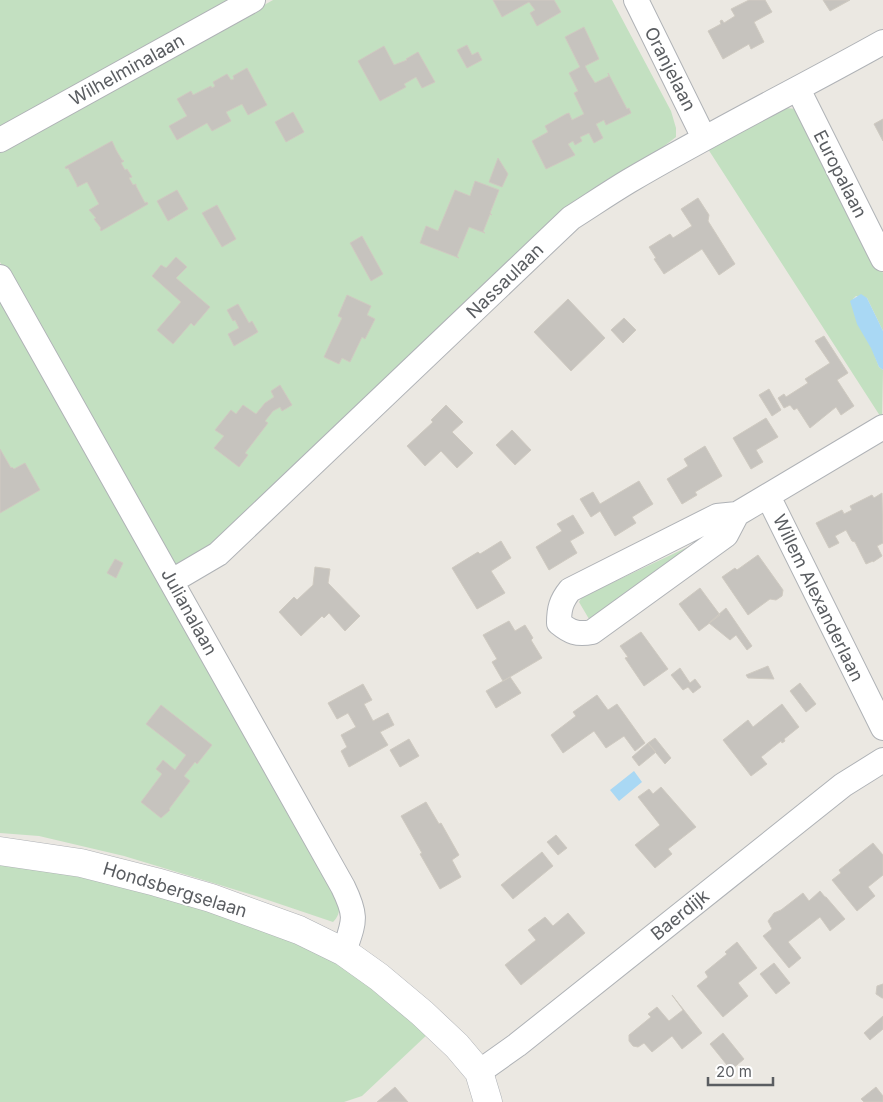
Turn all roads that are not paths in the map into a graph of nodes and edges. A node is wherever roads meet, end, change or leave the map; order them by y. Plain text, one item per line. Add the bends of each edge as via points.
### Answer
1 (253, 0) edge
2 (636, 0) edge
3 (883, 42) edge
4 (798, 89) junction
5 (704, 138) junction
6 (0, 140) edge
7 (883, 259) edge
8 (0, 277) edge
9 (883, 428) edge
10 (768, 496) junction
11 (737, 514) junction
12 (172, 582) junction
13 (883, 728) edge
14 (883, 760) edge
15 (0, 851) edge
16 (344, 952) junction
17 (479, 1072) junction
18 (488, 1102) edge

1 - 6 street, Wilhelminalaan
2 - 5 street, Oranjelaan
3 - 4 street, Nassaulaan
4 - 5 street, Nassaulaan
4 - 7 street, Europalaan
5 - 12 street, Nassaulaan via 571,218 218,554
8 - 12 street, Julianalaan
9 - 10 street, Willem Alexanderlaan
10 - 11 street, Willem Alexanderlaan
10 - 13 street, Willem Alexanderlaan
11 - 11 street, Willem Alexanderlaan via 717,516 570,590 559,608 559,623 568,631 592,632 726,535
12 - 16 street, Julianalaan via 351,904 354,920
14 - 17 street, Baerdijk via 843,785
15 - 16 street, Hondsbergselaan via 81,863 165,884 299,930
16 - 17 street, Hondsbergselaan via 422,1012
17 - 18 street

